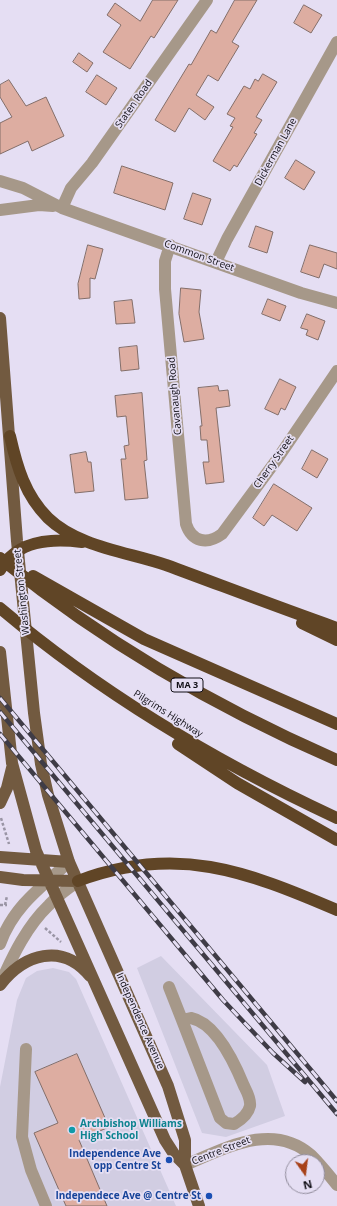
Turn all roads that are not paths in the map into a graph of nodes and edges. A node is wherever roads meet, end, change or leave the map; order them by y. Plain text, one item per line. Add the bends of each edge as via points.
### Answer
1 (207, 0) edge
2 (337, 42) edge
3 (0, 181) edge
4 (62, 208) junction
5 (0, 210) edge
6 (170, 246) junction
7 (216, 262) junction
8 (337, 303) edge
9 (0, 318) edge
10 (337, 371) edge
11 (10, 436) junction
12 (201, 541) joint
13 (98, 545) junction
14 (20, 546) junction
15 (0, 557) edge
16 (0, 570) edge
17 (241, 594) junction
18 (0, 608) edge
19 (337, 628) edge
20 (337, 640) edge
21 (0, 652) edge
22 (116, 695) junction
23 (337, 724) edge
24 (337, 760) edge
25 (12, 763) junction
26 (0, 802) edge
27 (337, 818) edge
28 (337, 840) edge
29 (0, 857) edge
30 (39, 860) junction
31 (69, 862) junction
32 (0, 877) edge
33 (48, 880) junction
34 (78, 881) junction
35 (57, 898) junction
36 (337, 910) edge
37 (0, 944) edge
38 (97, 984) junction
39 (0, 985) edge
40 (169, 987) dead end
41 (182, 1020) junction
42 (26, 1049) dead end
43 (234, 1124) junction
44 (241, 1142) junction
45 (184, 1165) junction
46 (337, 1185) edge
47 (46, 1206) edge
48 (199, 1206) edge

1 - 4 street, Staten Road via 72,188
2 - 7 street, Dickerman Lane
3 - 4 street, Common Street via 23,188
4 - 5 street, Common Street via 39,205
4 - 6 street, Common Street
6 - 7 street, Common Street
6 - 12 street, Cavanaugh Road via 165,261 164,279 186,524 191,535
7 - 8 street, Common Street via 301,293
9 - 11 main road, Washington Street
10 - 12 street, Cherry Street via 222,534 212,540
11 - 13 highway via 21,476 37,505 63,529
11 - 14 main road, Washington Street
13 - 14 highway via 53,539
13 - 17 highway via 165,565
14 - 16 highway
14 - 31 main road, Washington Street via 35,720 52,809
15 - 23 highway via 144,639
15 - 24 highway, MA 3 via 79,618 147,662 242,714
17 - 19 highway
17 - 20 highway
18 - 22 highway, Pilgrims Highway
21 - 25 main road
22 - 27 highway, Pilgrims Highway via 225,763
22 - 28 highway via 218,772
25 - 26 main road via 7,788
25 - 30 main road
29 - 30 main road
30 - 31 main road
30 - 33 main road
31 - 33 street
31 - 34 main road, Washington Street
32 - 33 main road
33 - 34 main road
33 - 35 main road
33 - 37 street via 20,906
34 - 35 street
34 - 36 highway via 134,866 203,866 257,877
34 - 45 main road, Independence Avenue via 168,1086 185,1140
35 - 38 main road, Independence Avenue
35 - 39 street via 32,925
38 - 39 main road via 75,963 51,956 27,960 13,970
38 - 45 main road, Independence Avenue via 165,1140
40 - 41 street
41 - 43 street via 220,1118 226,1123
41 - 43 street via 196,1019 206,1025 234,1062 250,1104 246,1114
42 - 47 street via 22,1137 31,1170
43 - 44 street
44 - 45 street, Centre Street
44 - 46 street, Centre Street via 262,1138 291,1144 310,1154
45 - 48 main road, Independence Avenue

